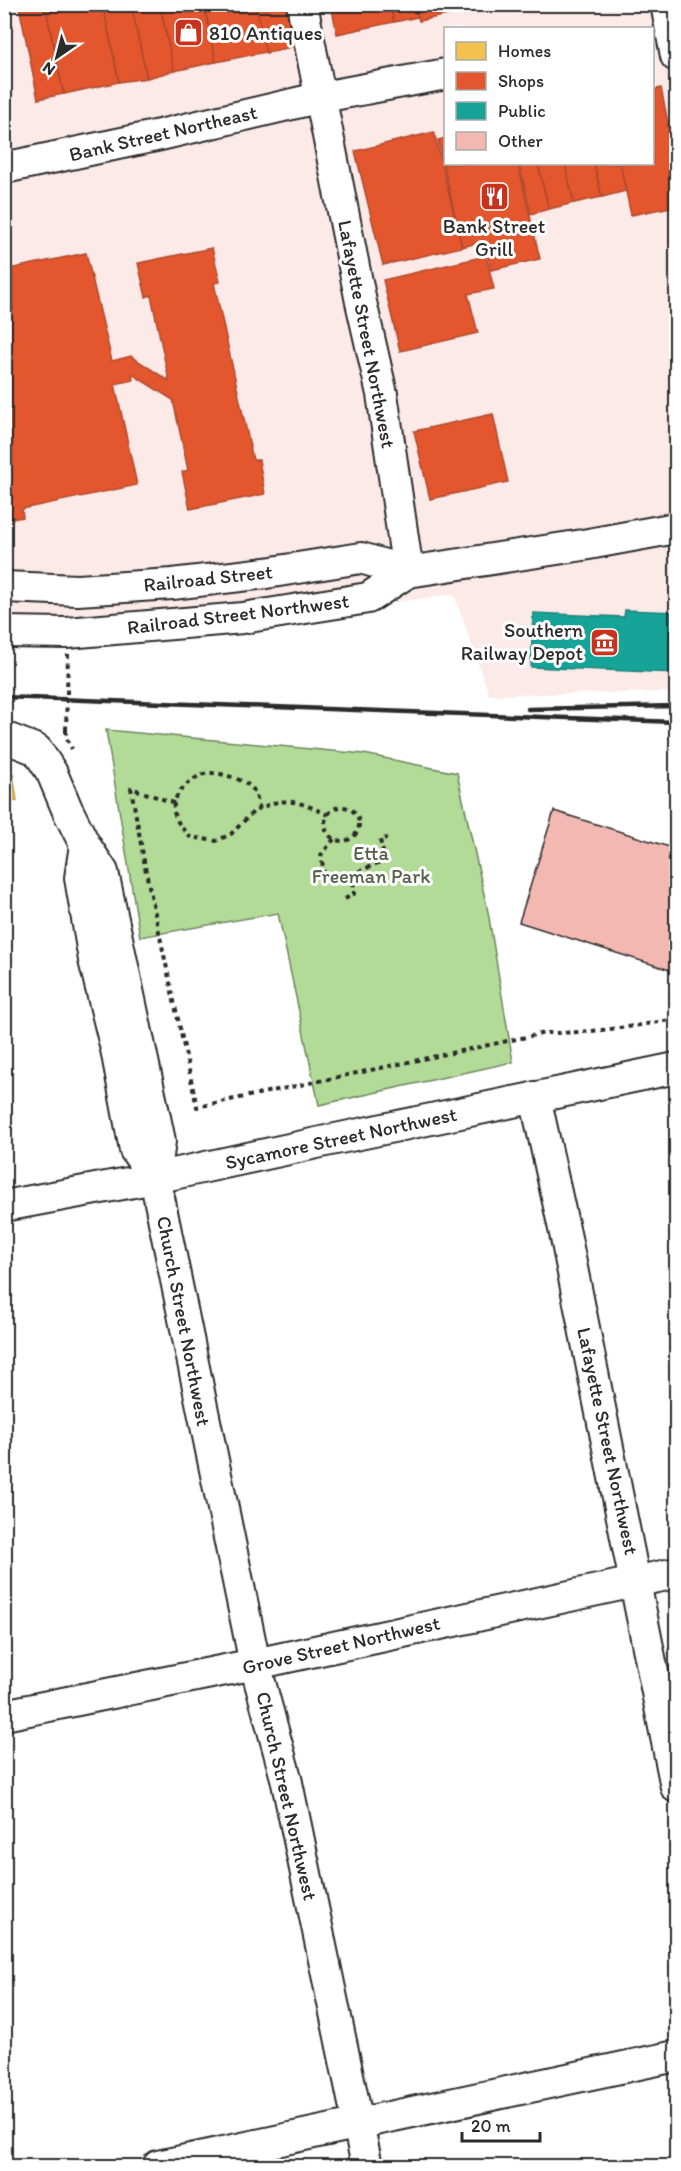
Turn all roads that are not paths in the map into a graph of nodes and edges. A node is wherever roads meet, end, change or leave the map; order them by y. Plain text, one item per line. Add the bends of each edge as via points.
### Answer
1 (302, 4) edge
2 (444, 74) edge
3 (322, 97) junction
4 (4, 168) edge
5 (676, 528) edge
6 (408, 572) junction
7 (4, 587) edge
8 (4, 632) edge
9 (4, 738) edge
10 (676, 1068) edge
11 (536, 1097) junction
12 (155, 1178) junction
13 (4, 1206) edge
14 (676, 1573) edge
15 (636, 1581) junction
16 (255, 1664) junction
17 (4, 1715) edge
18 (676, 1786) edge
19 (676, 2055) edge
20 (358, 2125) junction
21 (158, 2166) edge
22 (367, 2166) edge

1 - 3 street, Lafayette Street Northwest
2 - 3 street, Bank Street Northeast
3 - 4 street, Bank Street Northeast
3 - 6 street, Lafayette Street Northwest via 382,394
5 - 6 street, Railroad Street Northwest
6 - 7 street, Railroad Street via 361,558 172,584 78,590
6 - 8 street, Railroad Street Northwest via 368,598 243,618 67,633
9 - 12 street, Church Street Northwest via 37,750 103,872 160,1141
10 - 11 street, Sycamore Street Northwest
11 - 12 street, Sycamore Street Northwest
11 - 15 street, Lafayette Street Northwest
12 - 13 street, Sycamore Street Northwest
12 - 16 street, Church Street Northwest
14 - 15 street, Grove Street Northwest
15 - 16 street, Grove Street Northwest
15 - 18 street, Lafayette Street Northwest
16 - 17 street, Grove Street Northwest
16 - 20 street, Church Street Northwest via 286,1778
19 - 20 street
20 - 21 street
20 - 22 street, Church Street Northwest

